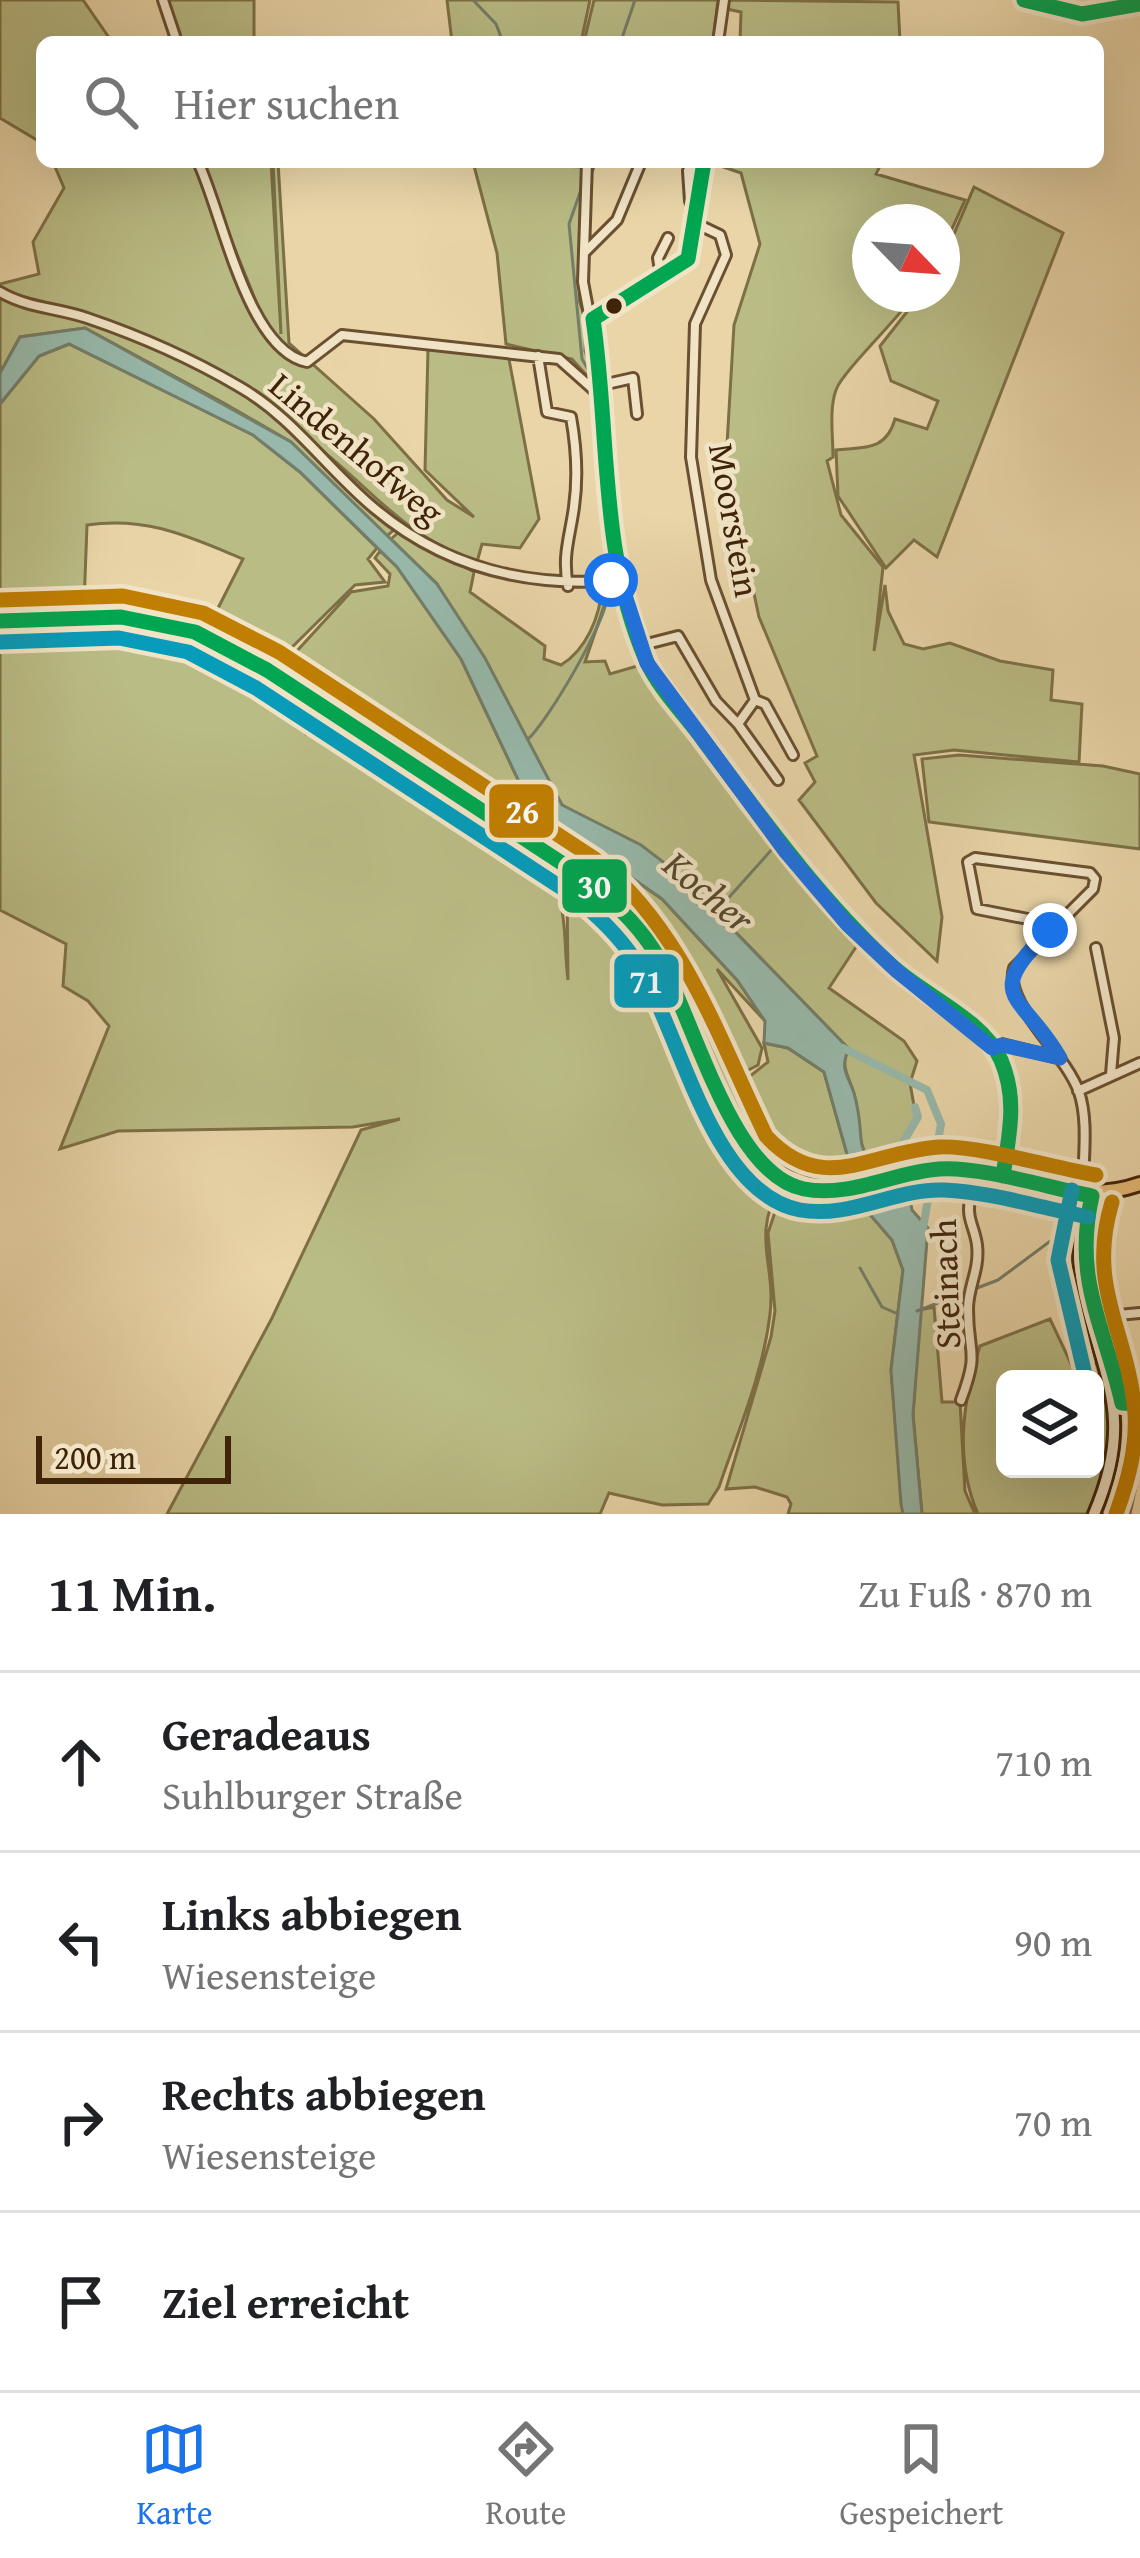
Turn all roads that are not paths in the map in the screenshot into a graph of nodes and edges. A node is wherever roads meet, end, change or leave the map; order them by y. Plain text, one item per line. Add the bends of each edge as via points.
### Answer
1 (163, 0) edge
2 (724, 0) edge
3 (1024, 0) edge
4 (1140, 4) edge
5 (175, 36) edge
6 (719, 36) edge
7 (200, 168) edge
8 (587, 168) edge
9 (638, 168) edge
10 (703, 168) edge
11 (688, 171) dead end
12 (698, 220) junction
13 (668, 238) dead end
14 (583, 254) junction
15 (661, 277) junction
16 (0, 292) edge
17 (593, 319) junction
18 (538, 356) junction
19 (602, 385) junction
20 (605, 400) junction
21 (638, 414) dead end
22 (611, 581) junction
23 (568, 586) junction
24 (0, 621) edge
25 (639, 646) junction
26 (754, 700) junction
27 (738, 724) junction
28 (793, 755) dead end
29 (778, 779) dead end
30 (1050, 930) junction
31 (1096, 948) dead end
32 (992, 1048) junction
33 (1060, 1058) junction
34 (1140, 1064) edge
35 (1112, 1074) junction
36 (1078, 1091) junction
37 (1084, 1160) dead end
38 (948, 1168) junction
39 (1003, 1176) junction
40 (1140, 1184) edge
41 (1092, 1196) junction
42 (1138, 1310) edge
43 (1096, 1317) junction
44 (961, 1400) dead end
45 (1122, 1403) junction
46 (1140, 1404) edge
47 (1094, 1514) edge

1 - 5 street
2 - 6 street
3 - 4 street via 1089,16
7 - 18 street via 261,326 284,351 307,362 342,335
8 - 14 street
9 - 14 street via 617,220
10 - 12 street
11 - 12 street, Moorstein
12 - 15 street via 688,259
12 - 26 street, Moorstein via 720,235 726,256 695,324 691,457 711,580
13 - 15 street via 658,258
14 - 17 street
15 - 17 street
16 - 23 street, Lindenhofweg via 102,323 241,387 284,417 371,506 433,548 504,575
17 - 19 street
18 - 20 street via 567,362
18 - 23 street via 545,408 571,417 574,437 574,506 562,557
19 - 20 street
19 - 21 street via 633,378
20 - 22 street
22 - 23 street, Lindenhofweg
22 - 25 street
24 - 38 main road via 122,617 195,632 267,670 583,877 618,905 666,968 759,1163 784,1183 822,1190
25 - 27 street via 678,636
25 - 32 street via 710,752 847,924
26 - 27 street
26 - 28 street, Moorstein via 765,704
27 - 29 street
30 - 30 street via 1093,889 1090,873 968,862 977,909
30 - 33 street via 1014,968 1010,984
31 - 35 street via 1114,1038
32 - 33 street
32 - 39 street via 1014,1106
33 - 36 street
34 - 35 street
35 - 36 street
36 - 37 street
38 - 39 main road
38 - 44 street, Steinach via 970,1200 977,1241 976,1360
39 - 41 main road
40 - 41 main road
41 - 43 main road via 1079,1242
42 - 43 street
43 - 45 main road
45 - 46 street
45 - 47 main road via 1124,1448

